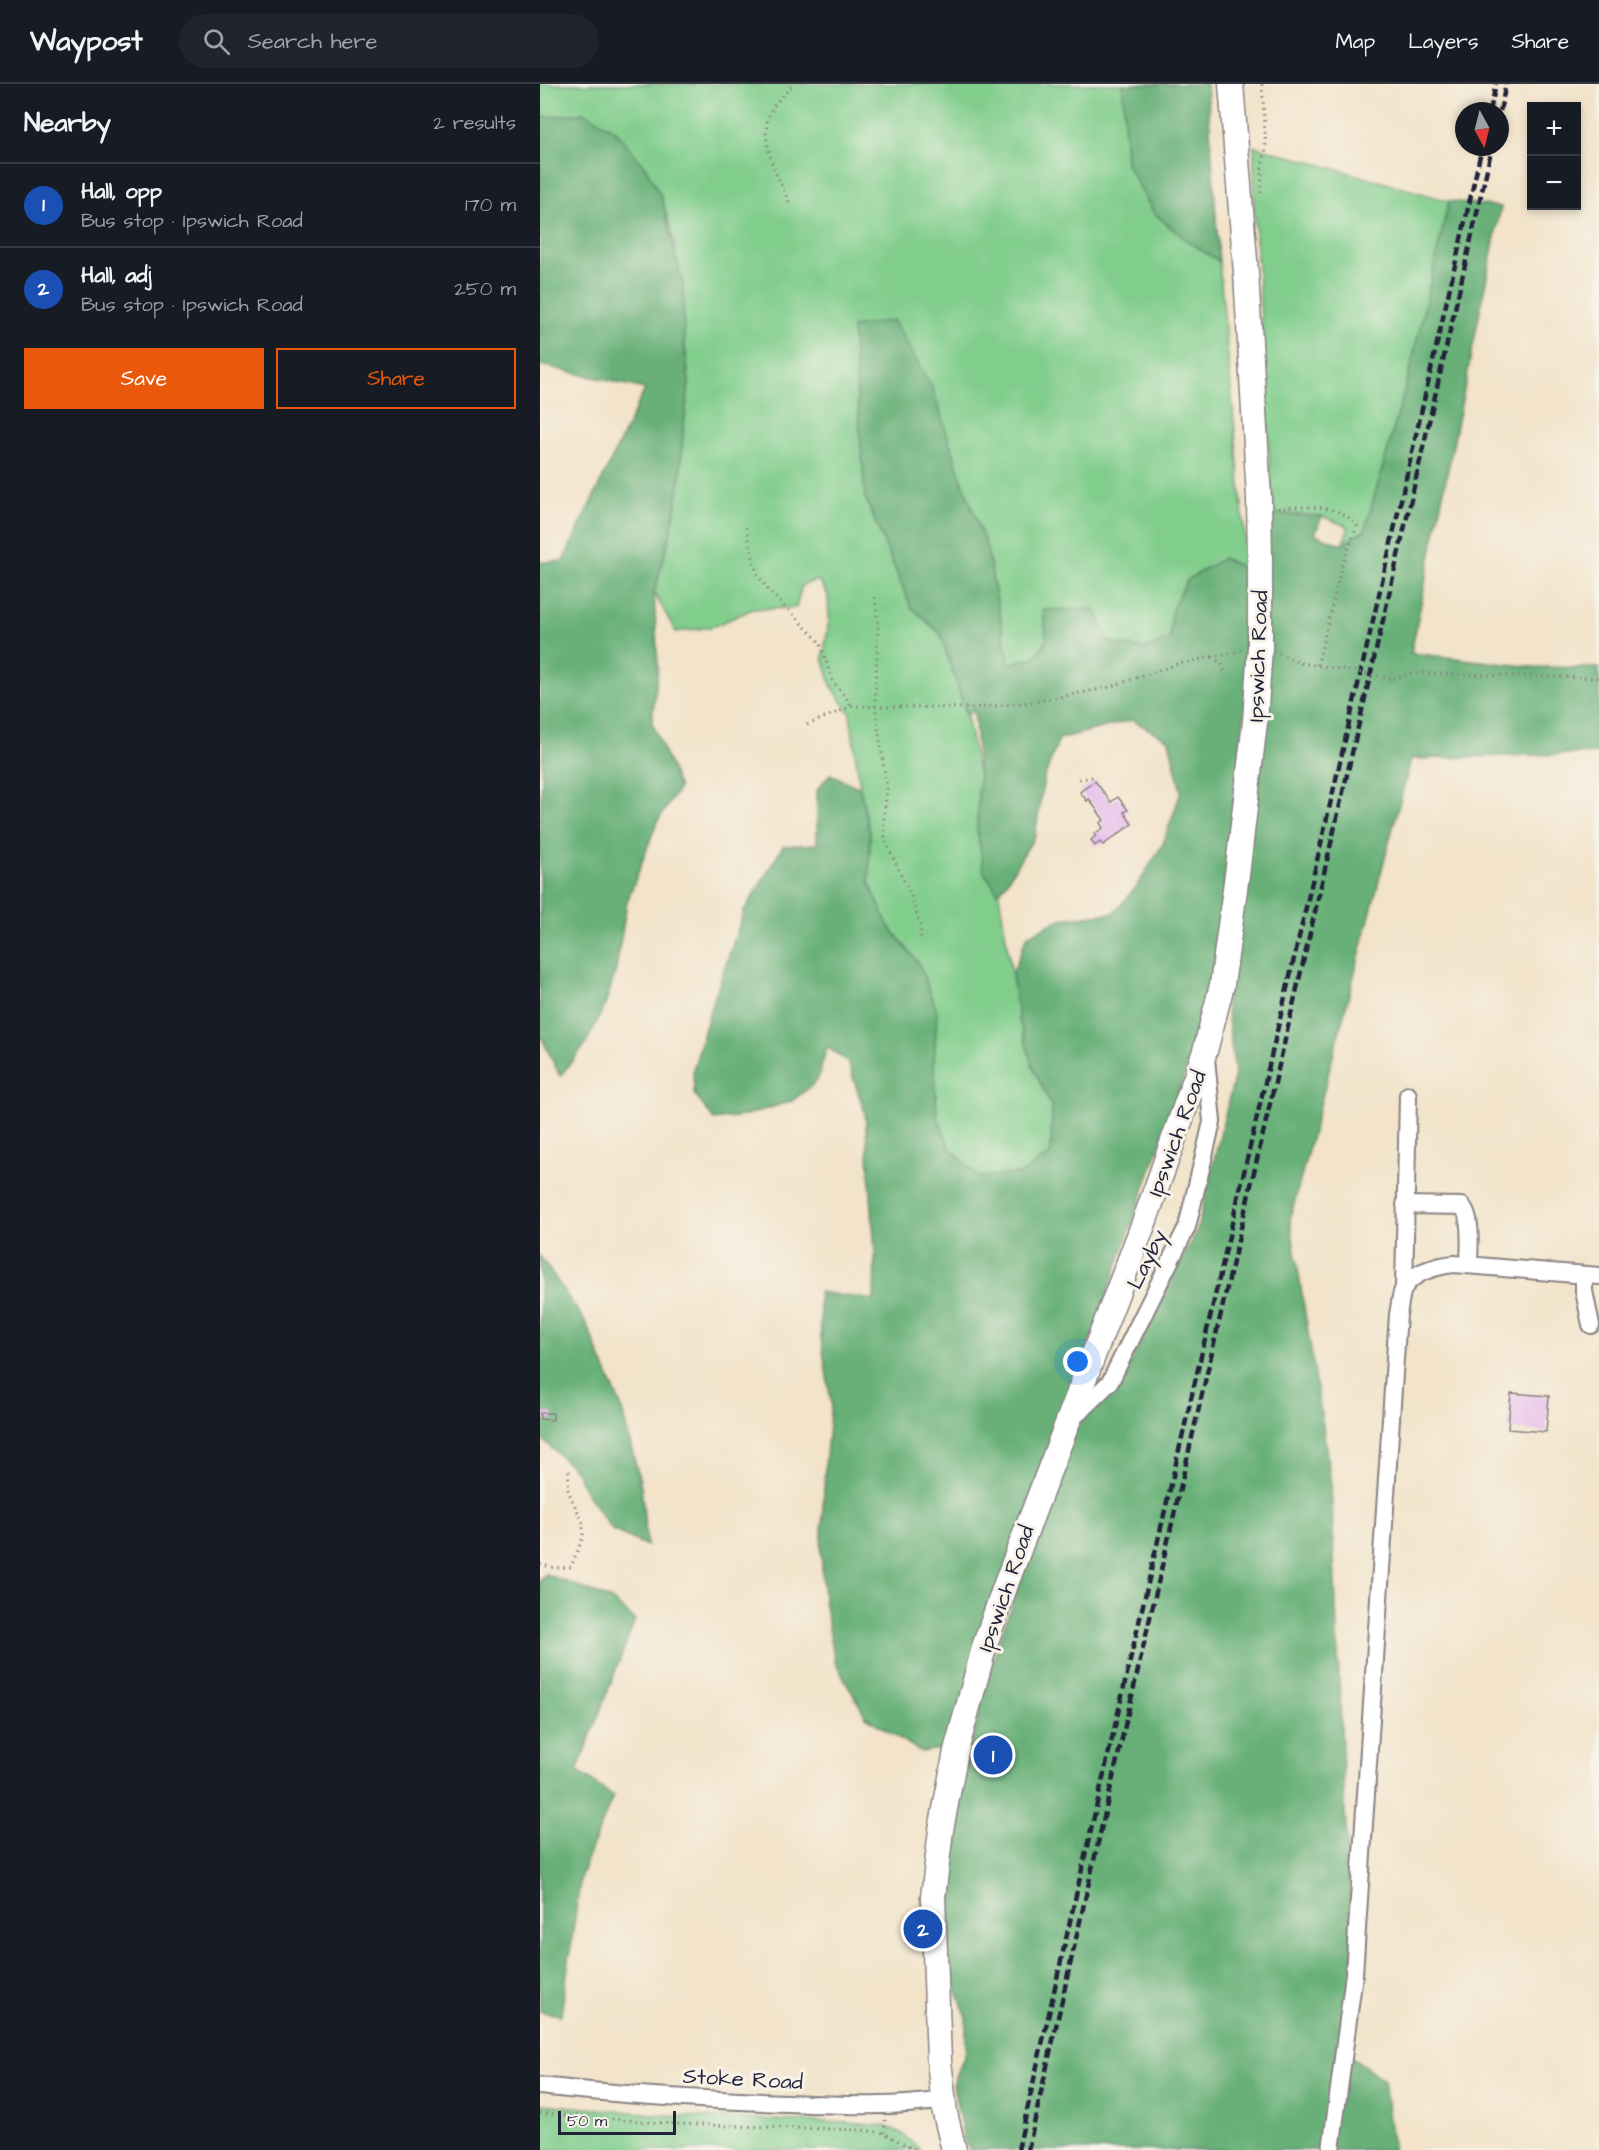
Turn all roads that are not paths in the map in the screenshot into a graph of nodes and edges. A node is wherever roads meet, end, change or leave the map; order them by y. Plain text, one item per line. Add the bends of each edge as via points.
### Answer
1 (1231, 84) edge
2 (1205, 1051) junction
3 (1408, 1095) dead end
4 (1405, 1205) junction
5 (1469, 1265) junction
6 (1592, 1276) edge
7 (1404, 1288) junction
8 (1591, 1325) dead end
9 (1065, 1426) junction
10 (540, 2085) edge
11 (944, 2100) junction
12 (954, 2150) edge
13 (1331, 2150) edge

1 - 2 highway, Ipswich Road via 1259,498 1251,652 1256,722 1222,985
2 - 9 highway, Ipswich Road
2 - 9 street, Layby via 1212,1122 1186,1227 1110,1382
3 - 4 street
4 - 5 street via 1466,1209
4 - 7 street
5 - 6 street
5 - 7 street via 1439,1266 1422,1272
6 - 8 street via 1584,1291
7 - 13 street via 1398,1314 1354,1974
9 - 11 highway, Ipswich Road via 985,1644 956,1751 941,1830 933,1897 936,2014
10 - 11 street, Stoke Road via 766,2102 879,2106
11 - 12 highway, Ipswich Road

